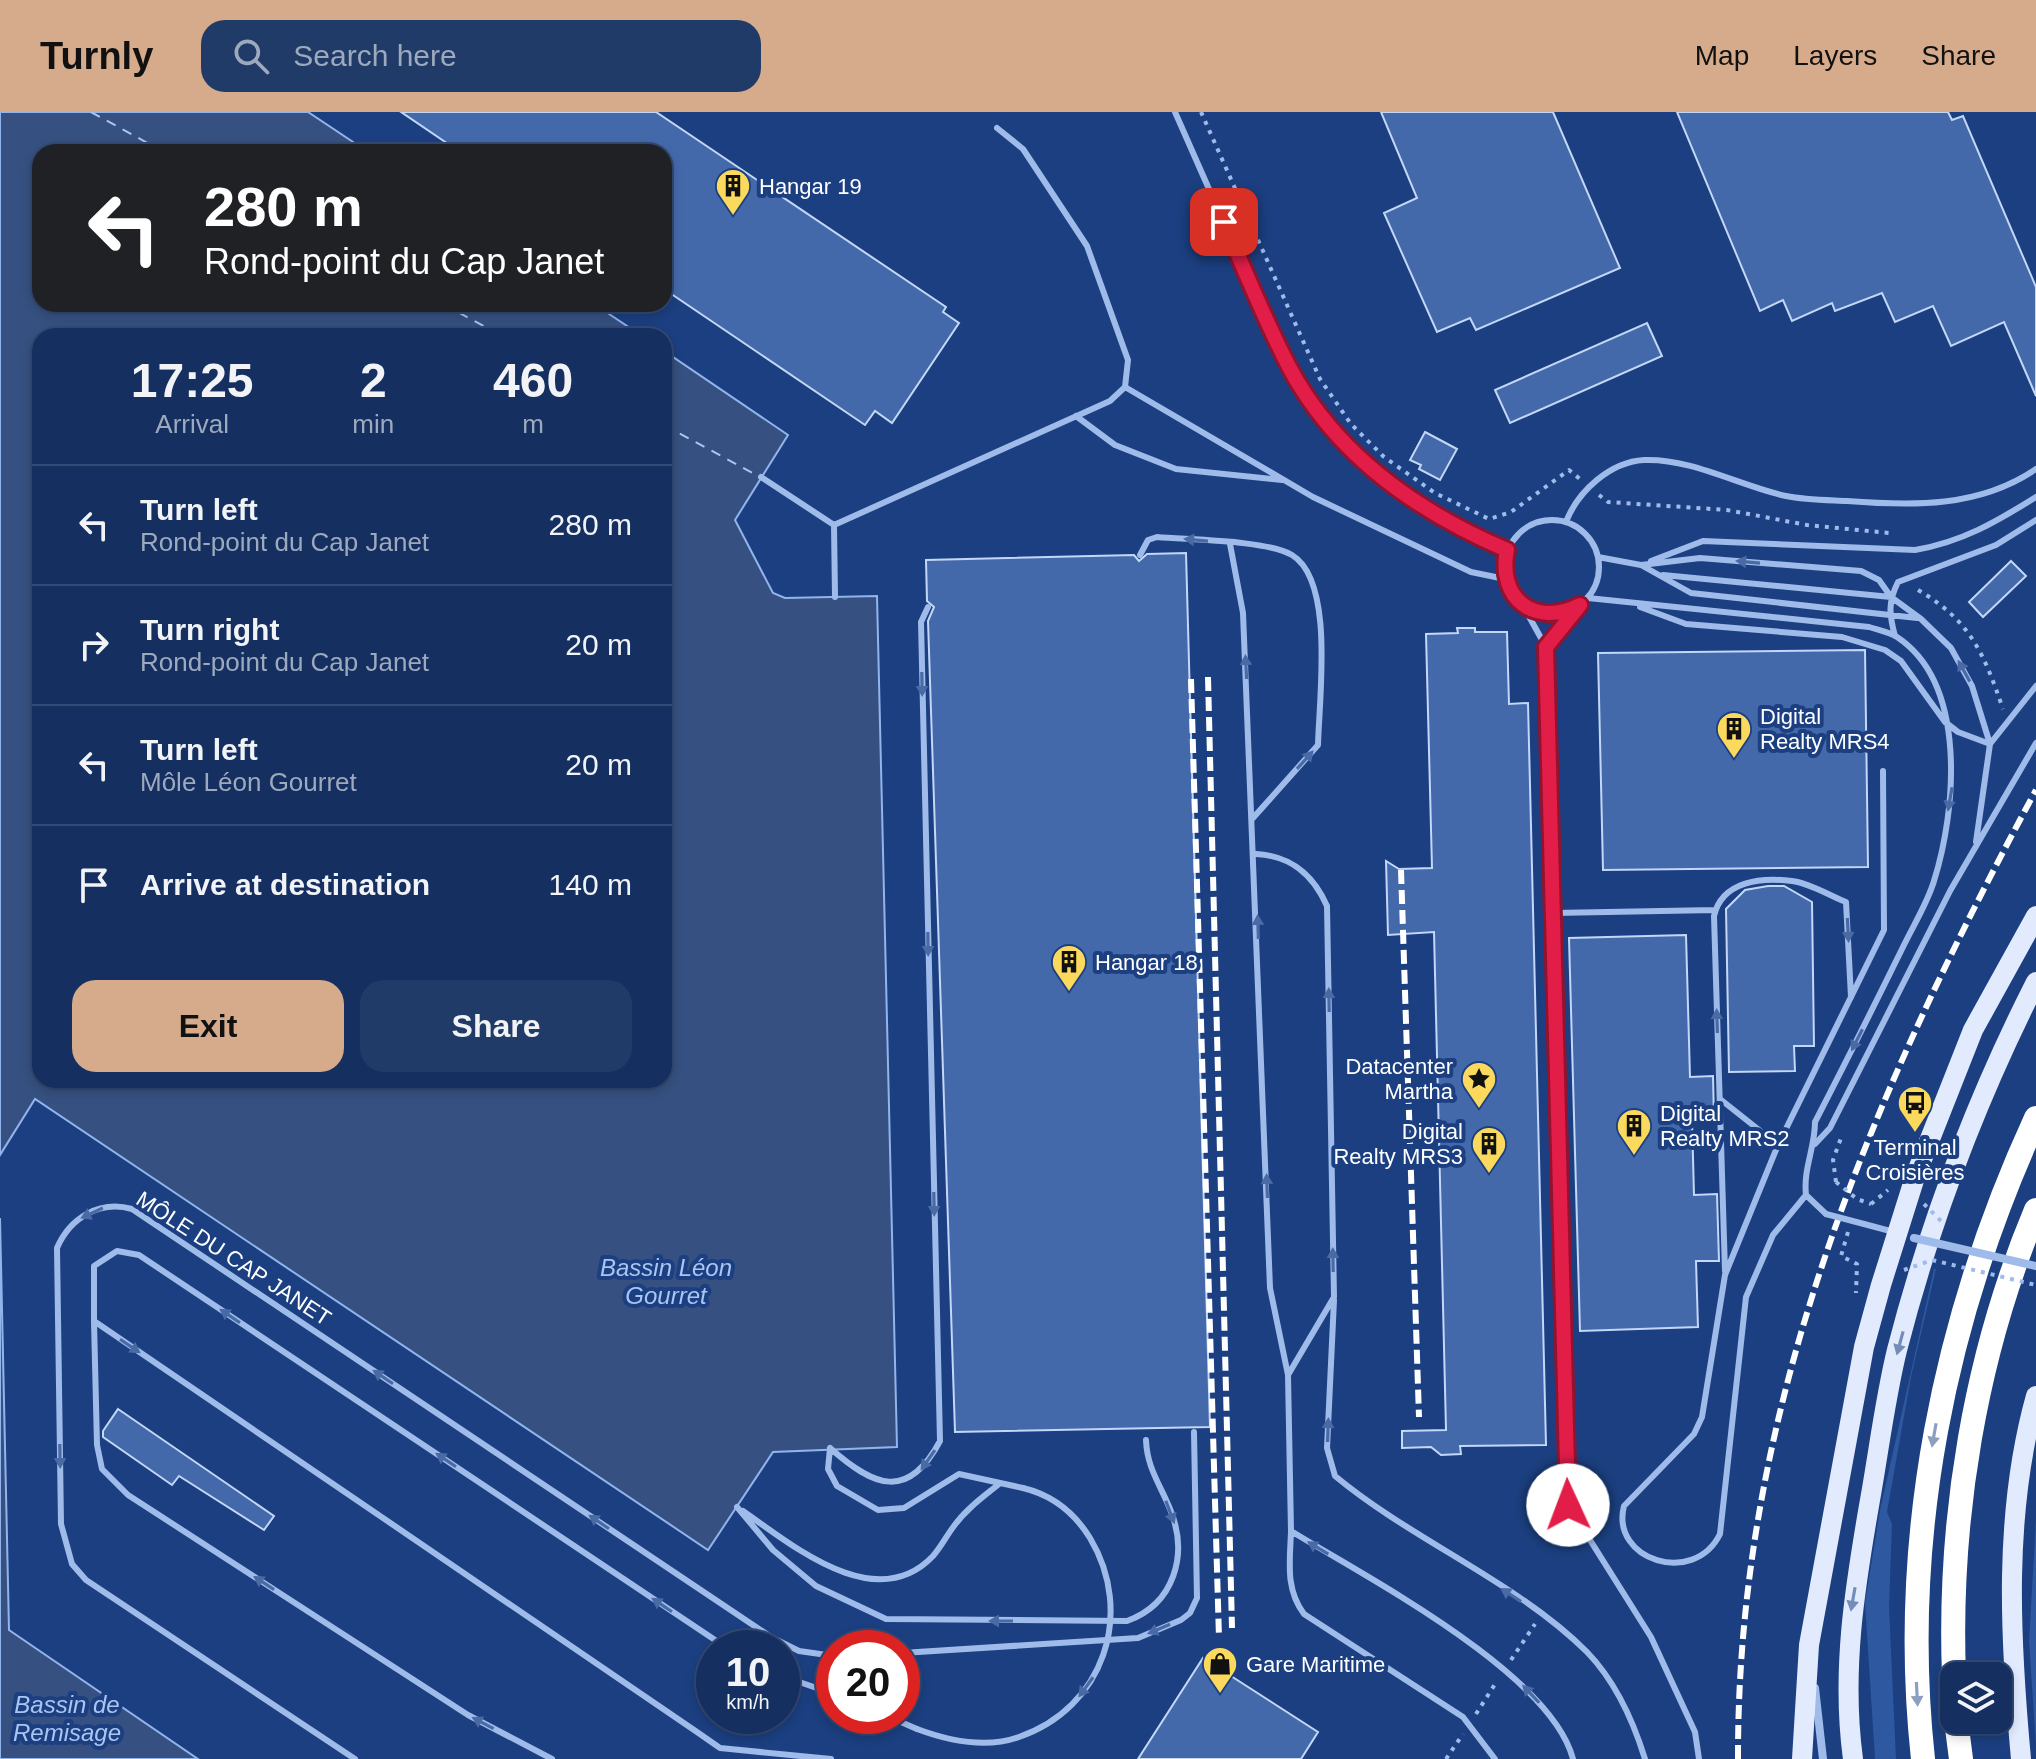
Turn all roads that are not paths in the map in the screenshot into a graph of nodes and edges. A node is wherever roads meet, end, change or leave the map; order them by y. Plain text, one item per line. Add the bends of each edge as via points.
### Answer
1 (1175, 112) edge
2 (997, 128) dead end
3 (1125, 387) junction
4 (1076, 416) junction
5 (2036, 469) edge
6 (761, 477) dead end
7 (1285, 481) junction
8 (2036, 497) edge
9 (2036, 520) edge
10 (1566, 522) junction
11 (834, 525) junction
12 (1230, 544) junction
13 (1507, 550) junction
14 (1140, 555) dead end
15 (1598, 557) junction
16 (1641, 565) junction
17 (1660, 575) junction
18 (1505, 579) junction
19 (835, 597) dead end
20 (1891, 597) junction
21 (1588, 598) junction
22 (1522, 604) junction
23 (1580, 605) junction
24 (1633, 605) junction
25 (928, 607) dead end
26 (1889, 614) junction
27 (1921, 619) junction
28 (1895, 636) junction
29 (1546, 647) junction
30 (2036, 686) edge
31 (1945, 722) junction
32 (2036, 743) edge
33 (1990, 744) junction
34 (1883, 771) dead end
35 (1253, 818) junction
36 (1976, 842) junction
37 (1256, 854) junction
38 (1715, 910) junction
39 (1553, 913) junction
40 (2036, 916) edge
41 (2036, 982) edge
42 (1851, 997) junction
43 (1720, 1099) junction
44 (2036, 1118) edge
45 (1815, 1144) junction
46 (1778, 1145) junction
47 (1806, 1195) junction
48 (2036, 1210) edge
49 (1905, 1235) junction
50 (2036, 1266) edge
51 (1725, 1275) junction
52 (1334, 1297) junction
53 (94, 1321) junction
54 (1288, 1375) junction
55 (2036, 1396) edge
56 (1194, 1432) dead end
57 (1146, 1440) dead end
58 (999, 1484) junction
59 (1291, 1531) junction
60 (700, 1630) edge
61 (1809, 1645) junction
62 (920, 1652) edge
63 (816, 1653) edge
64 (1954, 1662) edge
65 (920, 1730) edge
66 (1958, 1734) edge
67 (355, 1759) edge
68 (552, 1759) edge
69 (831, 1759) edge
70 (1495, 1759) edge
71 (1573, 1759) edge
72 (1645, 1759) edge
73 (1699, 1759) edge
74 (1802, 1759) edge
75 (1823, 1759) edge
76 (1853, 1759) edge
77 (1923, 1759) edge
78 (1961, 1759) edge
79 (2021, 1759) edge

1 - 13 lane via 1285,360 1342,443 1394,489 1457,528
2 - 3 lane via 1023,149 1087,246 1128,360
3 - 4 lane via 1110,401
3 - 7 lane
4 - 7 lane via 1115,445 1176,469
4 - 11 lane
5 - 10 lane via 1958,501 1918,506 1787,496 1687,467 1642,460 1604,475 1583,493
6 - 11 lane
7 - 18 lane via 1471,572
8 - 16 lane via 1982,531 1946,545 1915,550 1703,541
9 - 20 lane via 1996,545 1898,582
10 - 13 lane via 1538,521 1525,527
10 - 15 lane via 1587,535
11 - 19 lane
12 -> 14 lane via 1157,537 1148,540
35 -> 12 lane via 1243,613
35 -> 12 lane via 1318,745 1320,601 1308,571 1292,555 1265,546
13 - 18 lane
15 - 16 lane
15 - 21 lane via 1598,579
16 - 17 lane
20 -> 16 lane via 1879,580 1861,571 1700,558
17 - 20 lane
17 - 26 lane via 1691,593
18 - 22 lane
20 - 26 lane
20 - 27 lane
21 - 23 lane
21 - 24 lane
22 - 23 lane via 1551,614
22 - 29 lane
23 - 29 lane
24 - 28 lane via 1869,627
24 - 31 lane via 1686,624 1860,640 1901,661
25 -> 58 lane via 921,622 940,1441 927,1466 908,1481 883,1482 858,1473 830,1448 828,1469 837,1486 878,1510 904,1508 959,1474
26 - 27 lane
26 - 28 lane
33 -> 27 lane via 1972,686 1951,648
28 - 31 lane via 1927,667
29 - 39 lane
30 - 33 lane
31 - 33 lane
31 -> 45 lane via 1952,791 1934,882 1815,1122
32 - 36 lane
33 - 36 lane
34 - 42 lane via 1884,930
35 - 37 lane
36 - 45 lane via 1830,1128
52 -> 37 lane via 1327,906 1318,886 1297,865 1277,855
54 -> 37 lane via 1270,1288
38 - 39 lane
38 -> 42 lane via 1727,891 1742,883 1794,881 1846,902
43 -> 38 lane
39 - 73 lane via 1568,1505 1651,1637 1695,1732
40 - 49 main road via 1973,1030
41 -> 76 main road via 1948,1181 1896,1353 1851,1613 1848,1725
42 - 46 lane
43 - 46 lane
43 - 51 lane
44 -> 77 highway via 1975,1279 1934,1432 1915,1605
45 - 47 lane via 1804,1173
46 - 51 lane
47 - 49 lane, bridge via 1826,1214
47 - 51 lane via 1773,1235 1746,1297 1720,1534 1712,1550 1698,1560 1656,1561 1638,1549 1625,1531 1622,1515 1630,1498 1694,1434 1702,1417
48 - 64 highway via 2001,1308 1963,1481
49 - 50 street, bridge
49 - 61 main road via 1864,1347
52 - 54 lane
72 -> 52 lane via 1629,1713 1588,1653 1541,1615 1335,1476 1327,1448
60 -> 53 lane via 139,1255 117,1251 94,1266
68 -> 53 lane via 468,1715 128,1495 102,1469 97,1445
53 -> 69 lane via 720,1748
54 - 59 lane
55 - 79 main road via 2018,1488 2013,1565
56 -> 62 lane via 1197,1598 1190,1613 1138,1638
57 -> 58 lane via 1150,1470 1176,1527 1175,1579 1154,1606 1127,1621 886,1619 816,1586 773,1550 737,1507 818,1562 847,1575 874,1578 902,1575 932,1557 956,1523
58 -> 65 lane, bridge via 1043,1493 1083,1527 1108,1577 1112,1628 1105,1655 1081,1696 1017,1738 970,1743
59 - 70 lane via 1290,1586 1304,1614 1445,1704 1469,1724
71 -> 59 lane via 1552,1716 1506,1668
61 - 74 main road
61 - 75 street
63 -> 67 lane, MÔLE DU CAP JANET via 771,1637 132,1209 116,1205 87,1213 63,1234 57,1248 61,1524 72,1564 86,1580
66 - 78 highway

